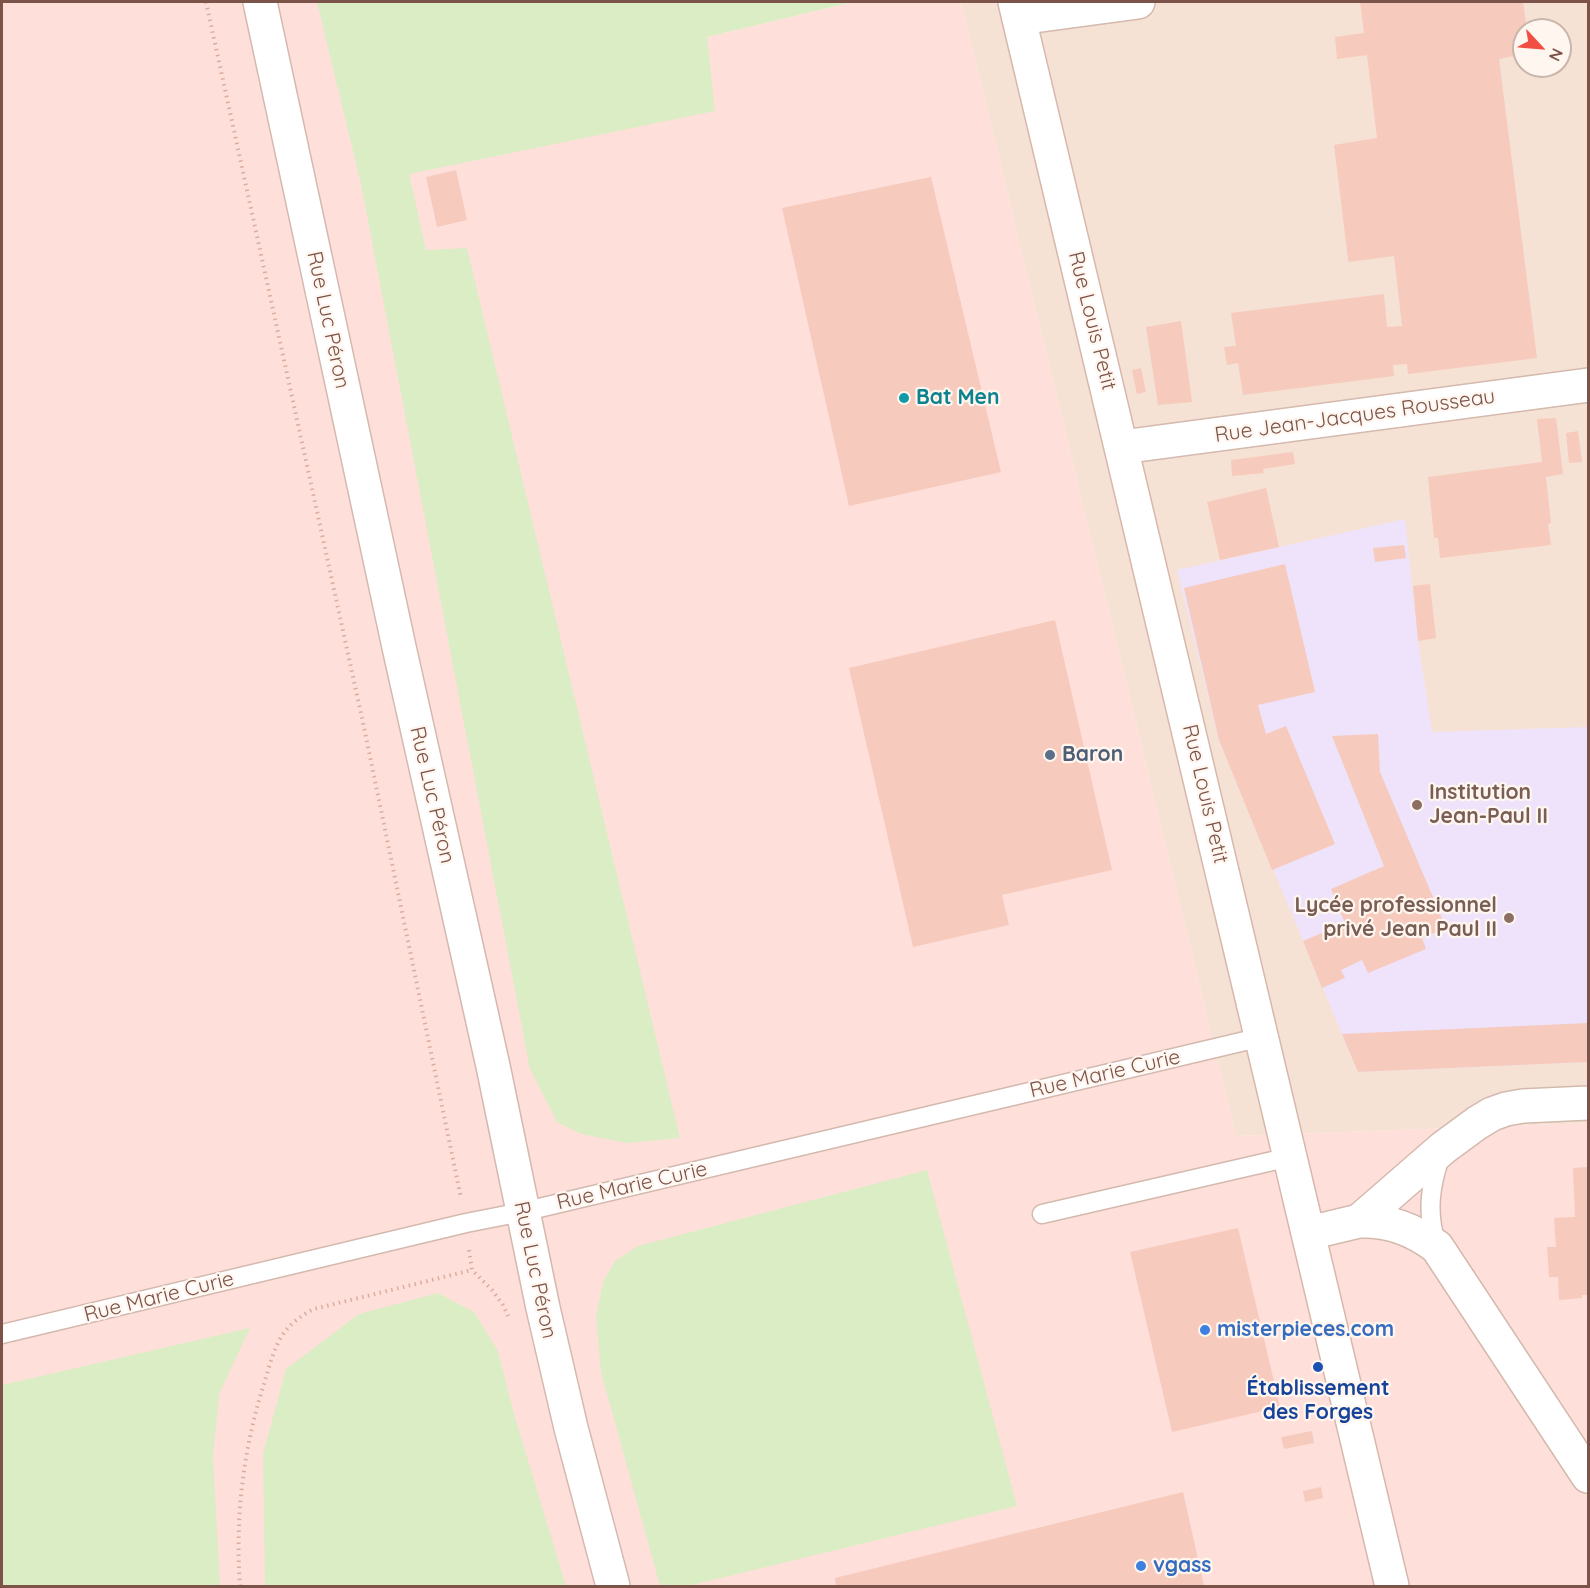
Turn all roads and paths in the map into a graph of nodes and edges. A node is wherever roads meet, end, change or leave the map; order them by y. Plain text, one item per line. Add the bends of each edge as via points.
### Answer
1 (206, 2) edge
2 (260, 2) edge
3 (1138, 2) edge
4 (1017, 10) edge
5 (1588, 385) edge
6 (1122, 447) junction
7 (1262, 1037) junction
8 (1588, 1103) edge
9 (1443, 1148) junction
10 (1290, 1157) junction
11 (522, 1212) junction
12 (1042, 1214) dead end
13 (1359, 1221) junction
14 (466, 1223) junction
15 (1309, 1233) junction
16 (1437, 1247) junction
17 (472, 1269) junction
18 (543, 1308) junction
19 (2, 1334) edge
20 (1588, 1476) edge
21 (240, 1587) edge
22 (613, 1587) edge
23 (1392, 1587) edge

1 - 14 path via 362,718
2 - 11 street, Rue Luc Péron
3 - 4 street
4 - 6 street, Rue Louis Petit
5 - 6 street, Rue Jean-Jacques Rousseau
6 - 7 street, Rue Louis Petit
7 - 10 street, Rue Louis Petit
7 - 11 lane, Rue Marie Curie
8 - 9 street via 1506,1109 1477,1123
9 - 13 street
9 - 16 lane via 1430,1201
10 - 12 lane
10 - 15 street, Rue Louis Petit
11 - 14 lane, Rue Marie Curie
11 - 18 street, Rue Luc Péron
13 - 15 street
13 - 16 street via 1401,1226
14 - 17 path
14 - 19 lane, Rue Marie Curie
15 - 23 street, Rue Louis Petit
16 - 20 street
17 - 18 path via 492,1290 508,1317
17 - 21 path via 314,1309 301,1316 281,1338 252,1423 244,1463 239,1522
18 - 22 street, Rue Luc Péron

